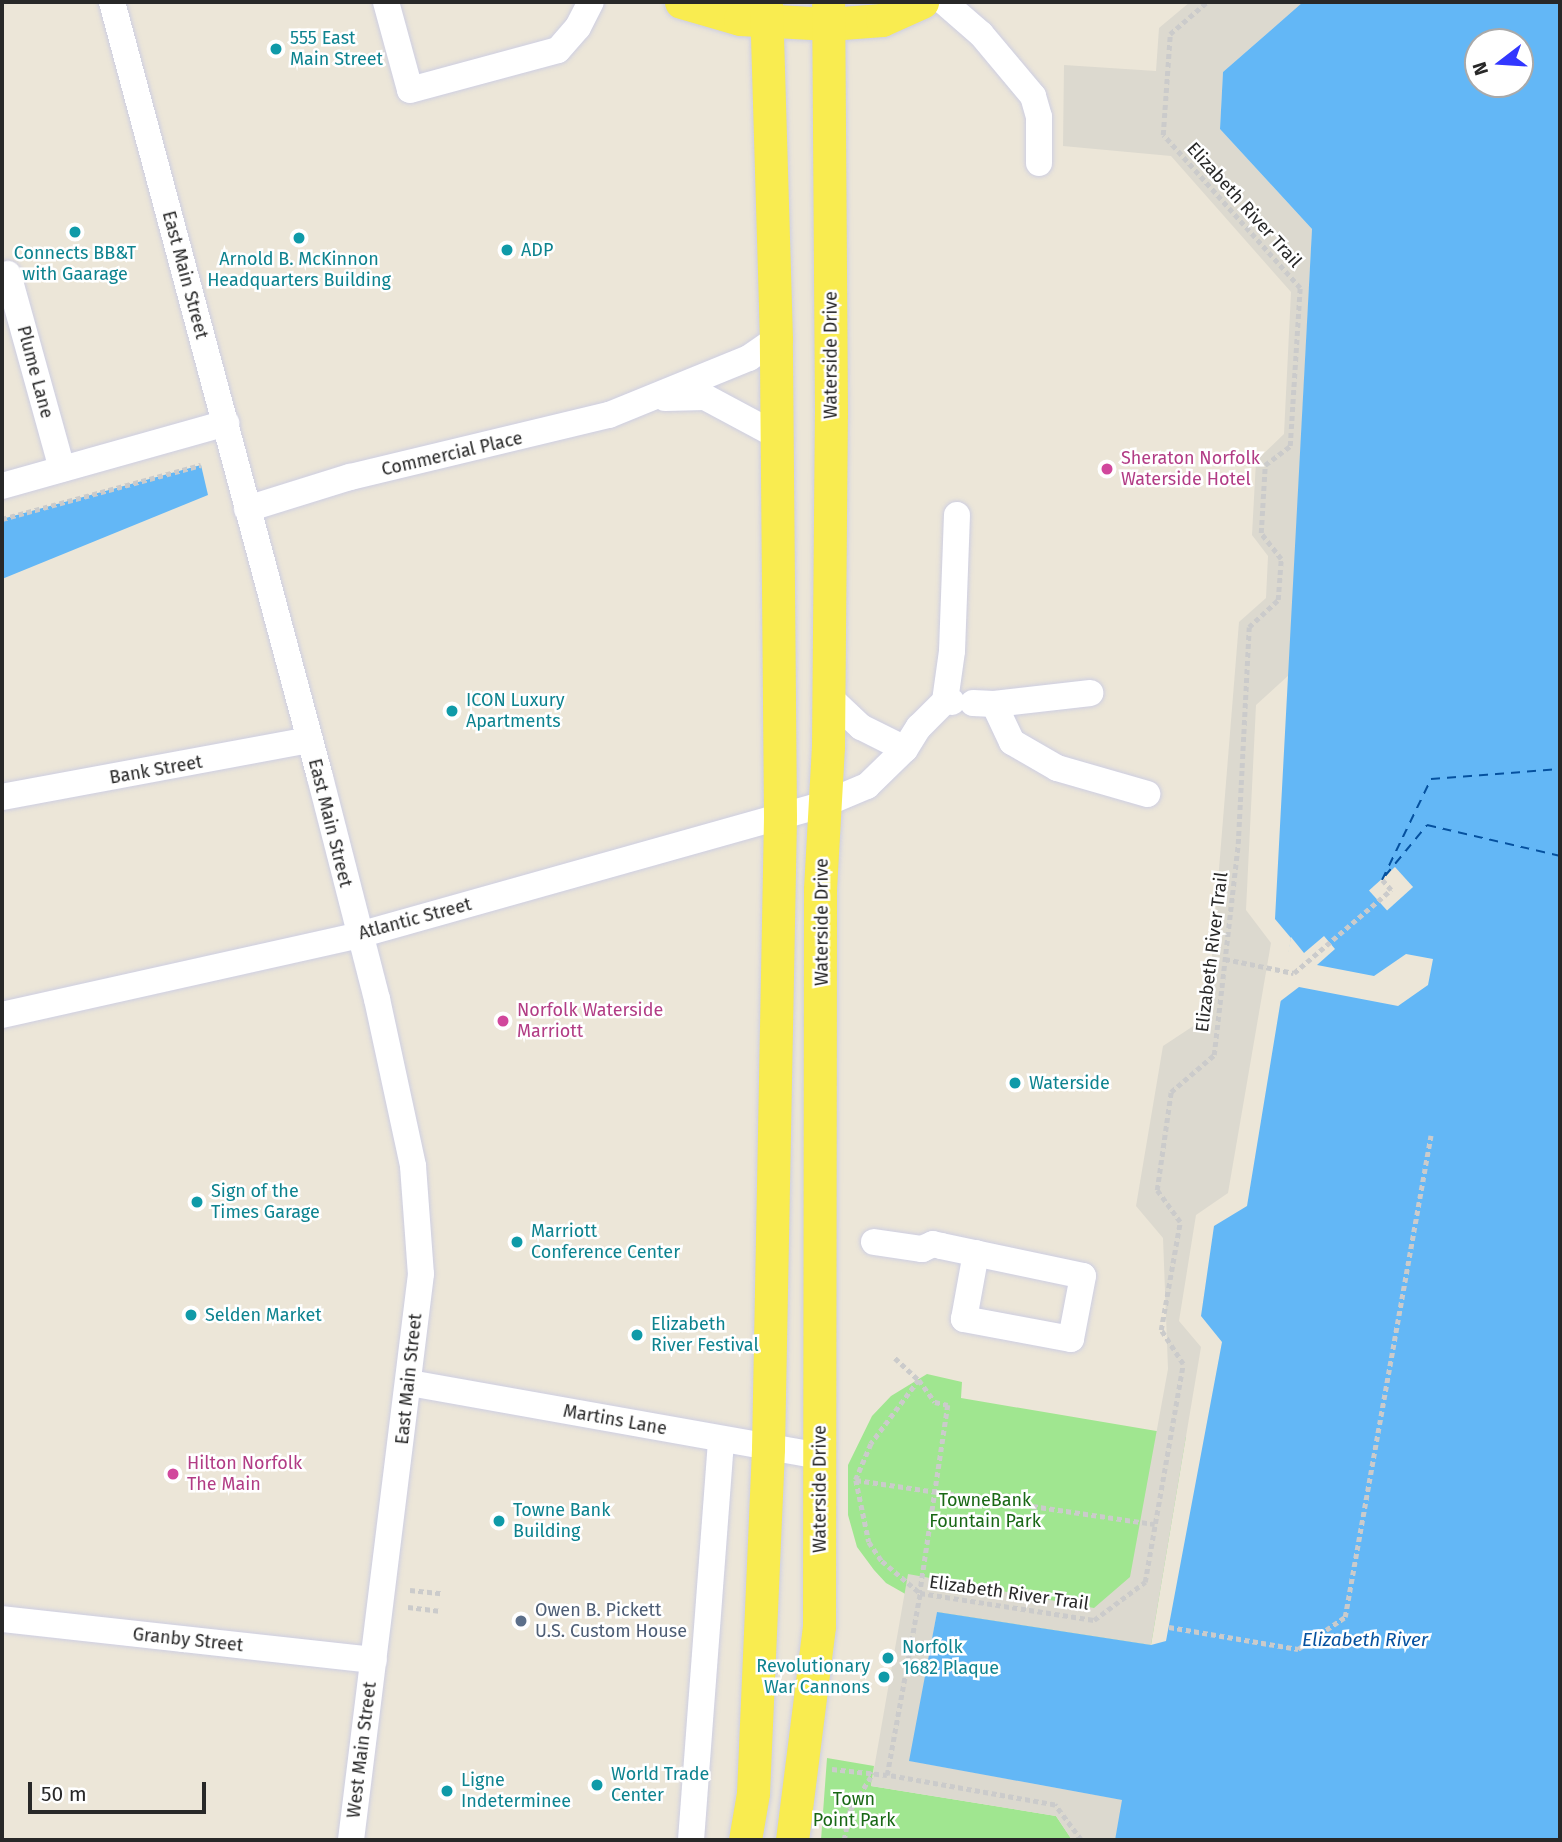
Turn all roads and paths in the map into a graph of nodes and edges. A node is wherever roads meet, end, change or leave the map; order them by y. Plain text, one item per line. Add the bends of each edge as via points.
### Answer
1 (112, 2) edge
2 (386, 2) edge
3 (591, 2) edge
4 (681, 2) edge
5 (922, 2) edge
6 (944, 2) edge
7 (1207, 2) edge
8 (767, 11) edge
9 (828, 13) edge
10 (1039, 163) dead end
11 (8, 274) dead end
12 (776, 339) junction
13 (656, 398) junction
14 (226, 423) junction
15 (776, 435) junction
16 (201, 465) dead end
17 (62, 469) junction
18 (2, 486) edge
19 (247, 509) junction
20 (957, 515) dead end
21 (2, 519) edge
22 (1090, 693) dead end
23 (829, 697) junction
24 (966, 703) junction
25 (310, 740) junction
26 (905, 749) junction
27 (1147, 794) dead end
28 (2, 797) edge
29 (824, 804) junction
30 (780, 817) junction
31 (1382, 880) dead end
32 (359, 935) junction
33 (1225, 959) junction
34 (2, 1015) edge
35 (1431, 1136) dead end
36 (874, 1242) dead end
37 (974, 1261) junction
38 (770, 1316) junction
39 (821, 1352) junction
40 (895, 1358) dead end
41 (919, 1380) junction
42 (410, 1383) junction
43 (721, 1439) junction
44 (768, 1448) junction
45 (821, 1456) junction
46 (856, 1480) junction
47 (935, 1489) junction
48 (1155, 1524) junction
49 (410, 1590) dead end
50 (441, 1593) dead end
51 (920, 1593) junction
52 (408, 1607) dead end
53 (439, 1611) dead end
54 (2, 1619) edge
55 (1168, 1627) dead end
56 (374, 1660) junction
57 (832, 1769) dead end
58 (873, 1773) junction
59 (887, 1775) junction
60 (351, 1840) edge
61 (691, 1840) edge
62 (745, 1840) edge
63 (792, 1840) edge
64 (844, 1840) edge
65 (1081, 1840) edge

1 - 14 street, East Main Street
2 - 3 street via 410,90 558,50
4 - 8 main road via 727,16
5 - 9 main road via 882,20
6 - 10 street via 981,34 1033,96 1039,117
7 - 33 path, Elizabeth River Trail via 1170,34 1163,135 1300,288 1290,446 1265,465 1261,533 1281,559 1279,600 1249,627 1238,844
8 - 9 main road
8 - 12 main road
9 - 23 main road, Waterside Drive
11 - 17 street, Plume Lane
12 - 13 street, Commercial Place via 749,358
12 - 15 main road
13 - 15 street, Commercial Place via 705,397
13 - 19 street, Commercial Place via 609,415 350,477
14 - 17 street
14 - 19 street, East Main Street
15 - 30 main road
16 - 21 path
17 - 18 street
19 - 25 street, East Main Street
20 - 24 street via 952,651
22 - 24 street
23 - 26 street via 861,727
23 - 29 main road, Waterside Drive
24 - 26 street, Atlantic Street
24 - 27 street via 1012,742 1057,768
25 - 28 street, Bank Street
25 - 32 street, East Main Street
26 - 29 street, Atlantic Street via 867,786
29 - 30 street, Atlantic Street
29 - 39 main road, Waterside Drive via 820,890
30 - 32 street, Atlantic Street
30 - 38 main road
31 - 33 path via 1391,890 1294,973
32 - 34 street, Atlantic Street
32 - 42 street, East Main Street via 413,1166 421,1274
33 - 48 path, Elizabeth River Trail via 1214,1055 1171,1092 1157,1190 1180,1222 1161,1330 1183,1364
35 - 55 path via 1345,1617 1298,1649
36 - 37 street via 922,1249 928,1260
37 - 37 street via 964,1319 1071,1339 1083,1276
38 - 39 main road via 799,1344
38 - 44 main road
39 - 45 main road, Waterside Drive
40 - 41 path
41 - 46 path via 871,1444
41 - 47 path via 935,1402 948,1405
42 - 43 street, Martins Lane
42 - 56 street, East Main Street
43 - 44 street, Martins Lane
43 - 61 street
44 - 45 street, Martins Lane
44 - 62 main road via 752,1793
45 - 63 main road, Waterside Drive via 819,1626
46 - 47 path
46 - 51 path via 869,1542 882,1561
47 - 48 path
47 - 51 path
48 - 51 path, Elizabeth River Trail via 1145,1583 1094,1620
49 - 50 path
51 - 59 path, Elizabeth River Trail
52 - 53 path
54 - 56 street, Granby Street
56 - 60 street, West Main Street
57 - 58 path
58 - 59 path
58 - 64 path via 850,1810
59 - 65 path via 1055,1805

